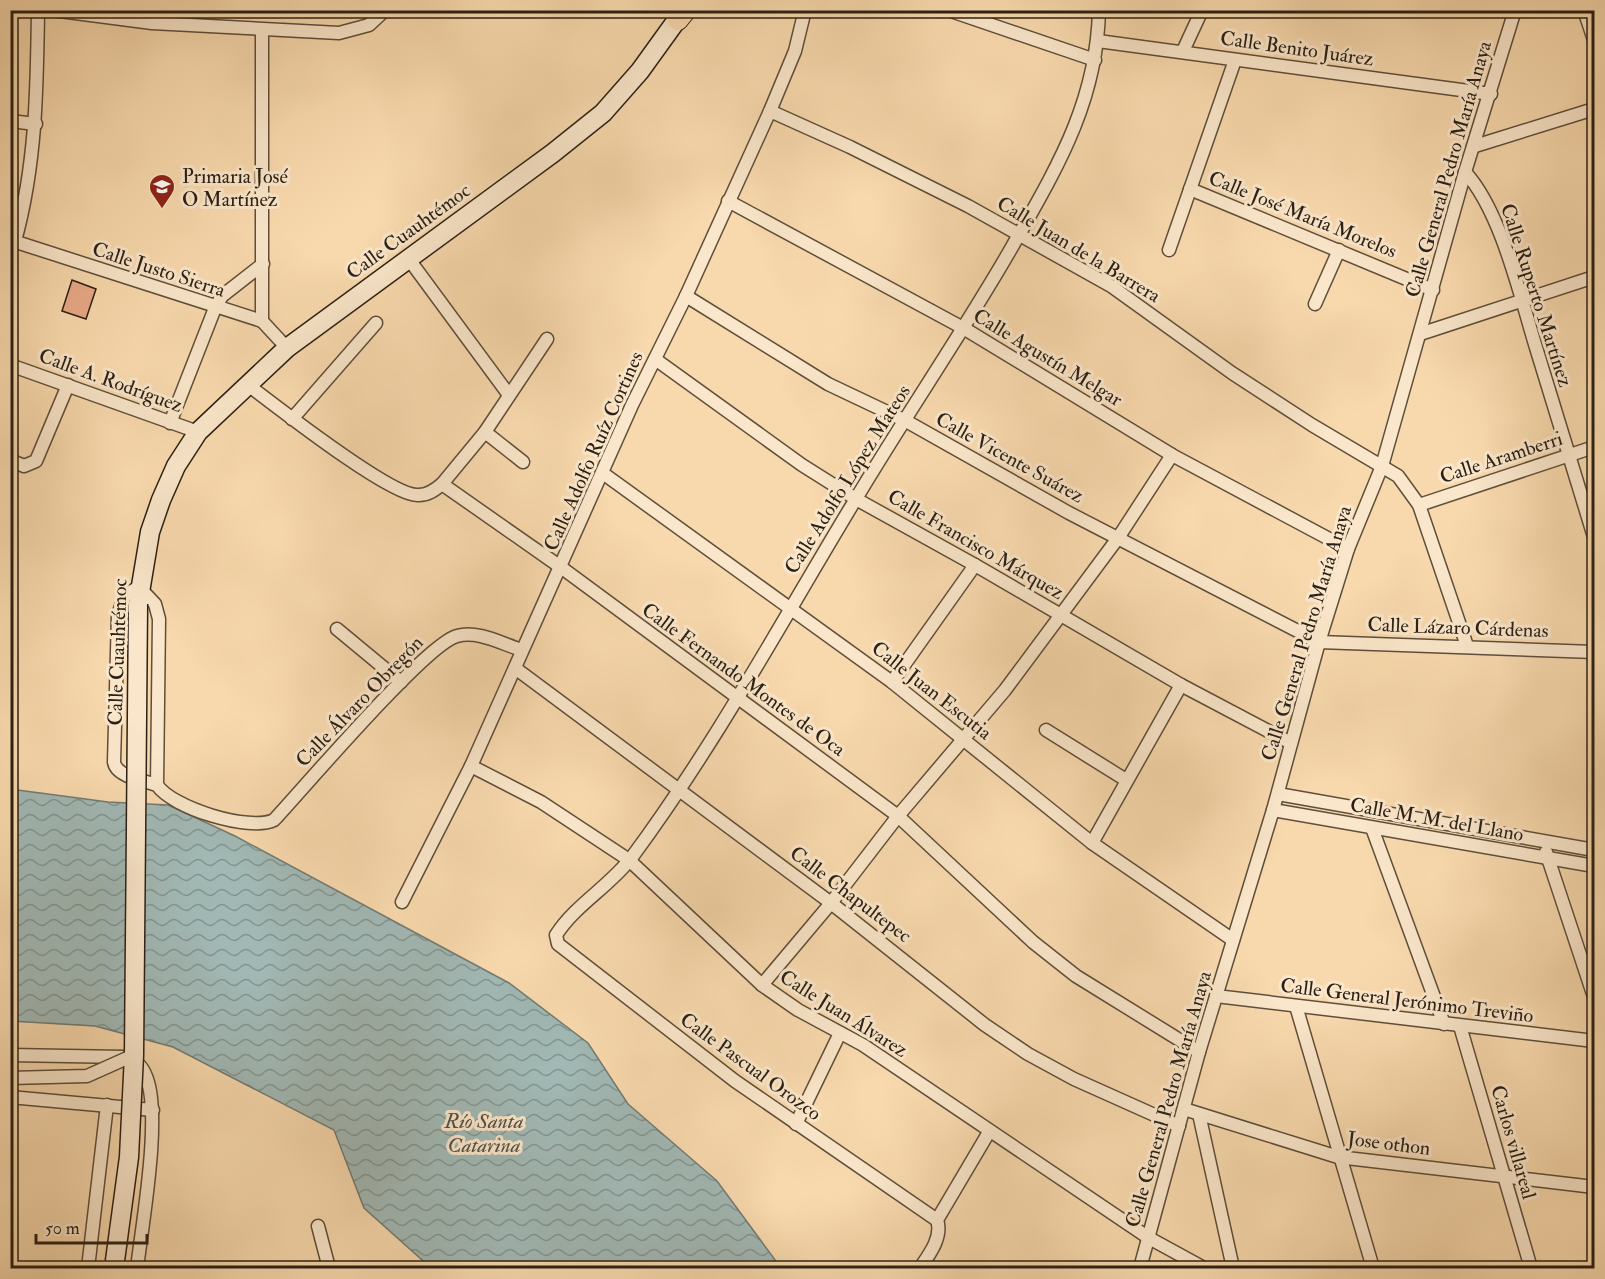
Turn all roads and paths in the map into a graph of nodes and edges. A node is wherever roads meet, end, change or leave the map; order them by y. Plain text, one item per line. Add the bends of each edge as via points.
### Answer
1 (38, 10) edge
2 (52, 10) edge
3 (385, 10) edge
4 (805, 10) edge
5 (948, 10) edge
6 (1099, 10) edge
7 (1202, 10) edge
8 (1515, 10) edge
9 (1584, 10) edge
10 (681, 12) edge
11 (262, 30) junction
12 (1594, 40) edge
13 (1098, 41) junction
14 (1183, 51) junction
15 (1095, 60) junction
16 (1235, 60) junction
17 (1491, 94) junction
18 (1594, 109) edge
19 (770, 111) junction
20 (10, 121) edge
21 (36, 124) junction
22 (1475, 146) junction
23 (1465, 172) junction
24 (1190, 189) junction
25 (728, 201) junction
26 (1018, 235) junction
27 (13, 241) edge
28 (1169, 250) dead end
29 (1339, 250) junction
30 (408, 258) junction
31 (263, 264) junction
32 (1594, 277) edge
33 (1433, 290) junction
34 (686, 296) junction
35 (1522, 302) junction
36 (1315, 304) dead end
37 (215, 308) junction
38 (262, 321) junction
39 (376, 323) dead end
40 (964, 329) junction
41 (1420, 334) junction
42 (547, 339) dead end
43 (287, 348) junction
44 (655, 359) junction
45 (10, 364) edge
46 (68, 385) junction
47 (248, 385) junction
48 (509, 395) junction
49 (292, 419) junction
50 (906, 421) junction
51 (170, 423) junction
52 (198, 432) junction
53 (485, 432) junction
54 (1594, 447) edge
55 (1172, 454) junction
56 (1569, 456) junction
57 (10, 460) edge
58 (523, 462) dead end
59 (1382, 466) junction
60 (604, 474) junction
61 (442, 484) junction
62 (856, 499) junction
63 (1419, 505) junction
64 (1594, 537) edge
65 (1118, 538) junction
66 (1348, 549) junction
67 (975, 565) junction
68 (562, 568) junction
69 (138, 595) junction
70 (790, 606) junction
71 (1062, 616) junction
72 (337, 629) dead end
73 (1319, 642) junction
74 (1467, 646) junction
75 (522, 650) junction
76 (1594, 652) edge
77 (515, 668) junction
78 (401, 682) junction
79 (892, 682) junction
80 (1181, 685) junction
81 (737, 698) junction
82 (1046, 730) dead end
83 (965, 739) junction
84 (1291, 742) junction
85 (471, 766) junction
86 (1126, 780) junction
87 (157, 786) junction
88 (679, 790) junction
89 (1278, 794) junction
90 (1273, 810) junction
91 (898, 816) junction
92 (1372, 828) junction
93 (1543, 842) junction
94 (1092, 843) junction
95 (1594, 850) edge
96 (1548, 858) junction
97 (629, 860) junction
98 (1594, 866) edge
99 (402, 902) dead end
100 (831, 903) junction
101 (558, 932) joint
102 (1233, 940) junction
103 (762, 985) junction
104 (1216, 996) junction
105 (1594, 998) edge
106 (1296, 1006) junction
107 (1444, 1024) junction
108 (1460, 1026) junction
109 (840, 1033) junction
110 (1594, 1041) edge
111 (1199, 1052) junction
112 (10, 1055) edge
113 (134, 1055) junction
114 (10, 1078) edge
115 (10, 1097) edge
116 (107, 1105) junction
117 (1184, 1109) junction
118 (153, 1110) junction
119 (1199, 1114) junction
120 (796, 1124) junction
121 (1179, 1126) junction
122 (988, 1132) junction
123 (1338, 1157) junction
124 (1502, 1175) junction
125 (1594, 1187) edge
126 (937, 1220) junction
127 (318, 1226) dead end
128 (1149, 1238) junction
129 (88, 1269) edge
130 (114, 1269) edge
131 (137, 1269) edge
132 (329, 1269) edge
133 (920, 1269) edge
134 (1140, 1269) edge
135 (1204, 1269) edge
136 (1233, 1269) edge
137 (1373, 1269) edge
138 (1531, 1269) edge

1 - 21 street
2 - 11 street via 152,23
3 - 11 street via 378,19 356,30 339,33
4 - 19 street, Calle Adolfo Ruíz Cortines via 795,51
5 - 15 street
6 - 13 street, Calle Adolfo López Mateos
7 - 14 street
8 - 17 street, Calle General Pedro María Anaya
9 - 12 street
10 - 30 street, Calle Cuauhtémoc via 640,71 603,113
11 - 31 street
13 - 14 street, Calle Benito Juárez
13 - 15 street, Calle Adolfo López Mateos
14 - 16 street, Calle Benito Juárez
15 - 26 street, Calle Adolfo López Mateos via 1083,109 1066,151
16 - 17 street, Calle Benito Juárez
16 - 24 street
17 - 22 street, Calle General Pedro María Anaya
18 - 22 street
19 - 25 street, Calle Adolfo Ruíz Cortines
19 - 26 street, Calle Juan de la Barrera via 850,147
20 - 21 street
21 - 27 street via 29,189
22 - 23 street, Calle General Pedro María Anaya
23 - 33 street, Calle General Pedro María Anaya
23 - 35 street, Calle Ruperto Martínez via 1491,211
24 - 28 street
24 - 29 street, Calle José María Morelos
25 - 34 street, Calle Adolfo Ruíz Cortines
25 - 40 street, Calle Agustín Melgar
26 - 40 street, Calle Adolfo López Mateos
26 - 59 street, Calle Juan de la Barrera via 1111,286 1232,373
27 - 37 street, Calle Justo Sierra
29 - 33 street, Calle José María Morelos
29 - 36 street
30 - 43 street, Calle Cuauhtémoc
30 - 48 street
31 - 37 street via 222,296
31 - 38 street
32 - 35 street
33 - 41 street, Calle General Pedro María Anaya
34 - 44 street, Calle Adolfo Ruíz Cortines
34 - 50 street, Calle Vicente Suárez via 828,384
35 - 41 street
35 - 56 street, Calle Ruperto Martínez
37 - 38 street, Calle Justo Sierra
37 - 51 street
38 - 43 street
39 - 49 street
40 - 50 street, Calle Adolfo López Mateos
40 - 55 street, Calle Agustín Melgar
41 - 59 street, Calle General Pedro María Anaya
42 - 48 street
43 - 47 street, Calle Cuauhtémoc
44 - 60 street, Calle Adolfo Ruíz Cortines
44 - 62 street, Calle Francisco Márquez
45 - 46 street, Calle A. Rodríguez
46 - 51 street, Calle A. Rodríguez
46 - 57 street via 36,461 24,466
47 - 49 street
47 - 52 street, Calle Cuauhtémoc
48 - 53 street
49 - 61 street via 402,492 417,496
50 - 62 street, Calle Adolfo López Mateos
50 - 65 street, Calle Vicente Suárez
51 - 52 street, Calle A. Rodríguez
52 - 69 street, Calle Cuauhtémoc via 176,466 161,500 150,532
53 - 58 street
53 - 61 street
54 - 56 street, Calle Aramberri
55 - 65 street
55 - 66 street, Calle Agustín Melgar
56 - 63 street, Calle Aramberri
56 - 64 street, Calle Ruperto Martínez
59 - 63 street, Calle Juan de la Barrera via 1398,476
59 - 66 street, Calle General Pedro María Anaya
60 - 68 street, Calle Adolfo Ruíz Cortines
60 - 70 street, Calle Juan Escutia
61 - 68 street, Calle Fernando Montes de Oca
62 - 67 street, Calle Francisco Márquez
62 - 70 street, Calle Adolfo López Mateos
63 - 74 street, Calle Juan de la Barrera
65 - 71 street
65 - 73 street, Calle Vicente Suárez
66 - 73 street, Calle General Pedro María Anaya
67 - 71 street, Calle Francisco Márquez
67 - 79 street
68 - 75 street, Calle Adolfo Ruíz Cortines
68 - 81 street, Calle Fernando Montes de Oca
69 - 87 street via 155,604 159,619
69 - 87 street via 125,595 118,615 114,762 121,773
69 - 113 street, Calle Cuauhtémoc, bridge
70 - 79 street, Calle Juan Escutia
70 - 81 street, Calle Adolfo López Mateos
71 - 80 street, Calle Francisco Márquez
71 - 83 street
72 - 78 street
73 - 74 street, Calle Lázaro Cárdenas
73 - 84 street, Calle General Pedro María Anaya
74 - 76 street, Calle Lázaro Cárdenas
75 - 77 street, Calle Adolfo Ruíz Cortines
75 - 78 street, Calle Álvaro Obregón via 478,635 453,637
77 - 85 street, Calle Adolfo Ruíz Cortines
77 - 88 street, Calle Chapultepec
78 - 87 street, Calle Álvaro Obregón via 272,822 217,818
79 - 83 street, Calle Juan Escutia
80 - 84 street, Calle Francisco Márquez
80 - 86 street
81 - 88 street, Calle Adolfo López Mateos
81 - 91 street, Calle Fernando Montes de Oca
82 - 86 street
83 - 91 street
83 - 94 street, Calle Juan Escutia
84 - 89 street, Calle General Pedro María Anaya
85 - 97 street, Calle Juan Álvarez via 541,802
85 - 99 street, Calle Adolfo Ruíz Cortines
86 - 94 street
88 - 97 street, Calle Adolfo López Mateos
88 - 100 street, Calle Chapultepec
89 - 90 street, Calle General Pedro María Anaya
89 - 93 street, Calle M. M. del Llano
90 - 92 street, Calle M. M. del Llano
90 - 102 street, Calle General Pedro María Anaya
91 - 100 street
91 - 111 street, Calle Fernando Montes de Oca via 1033,942 1076,976
92 - 96 street, Calle M. M. del Llano
92 - 107 street
93 - 95 street, Calle M. M. del Llano
93 - 96 street
94 - 102 street, Calle Juan Escutia
96 - 98 street, Calle M. M. del Llano
96 - 105 street
97 - 101 street, Calle Adolfo López Mateos
97 - 103 street, Calle Juan Álvarez
100 - 103 street
100 - 121 street, Calle Chapultepec via 954,1002 1028,1054
101 - 120 street, Calle Pascual Orozco via 558,944
102 - 104 street, Calle General Pedro María Anaya
103 - 109 street, Calle Juan Álvarez
104 - 106 street, Calle General Jerónimo Treviño
104 - 111 street, Calle General Pedro María Anaya
106 - 107 street, Calle General Jerónimo Treviño
106 - 123 street
107 - 108 street, Calle General Jerónimo Treviño
108 - 110 street, Calle General Jerónimo Treviño
108 - 124 street, Carlos villareal
109 - 120 street
109 - 122 street, Calle Juan Álvarez
111 - 117 street, Calle General Pedro María Anaya
112 - 118 street via 130,1059 146,1075
113 - 114 street, bridge via 87,1076
113 - 130 street, Calle Cuauhtémoc, bridge via 129,1157
115 - 116 street
116 - 118 street
116 - 129 street
117 - 119 street, Jose othon
117 - 121 street, Calle General Pedro María Anaya
118 - 131 street
119 - 123 street, Jose othon
119 - 136 street
120 - 126 street, Calle Pascual Orozco
121 - 128 street, Calle General Pedro María Anaya
122 - 126 street
122 - 128 street, Calle Juan Álvarez
123 - 124 street, Jose othon
123 - 137 street
124 - 125 street, Jose othon
124 - 138 street, Carlos villareal
126 - 133 street via 934,1247
127 - 132 street
128 - 134 street, Calle General Pedro María Anaya
128 - 135 street, Calle Juan Álvarez

